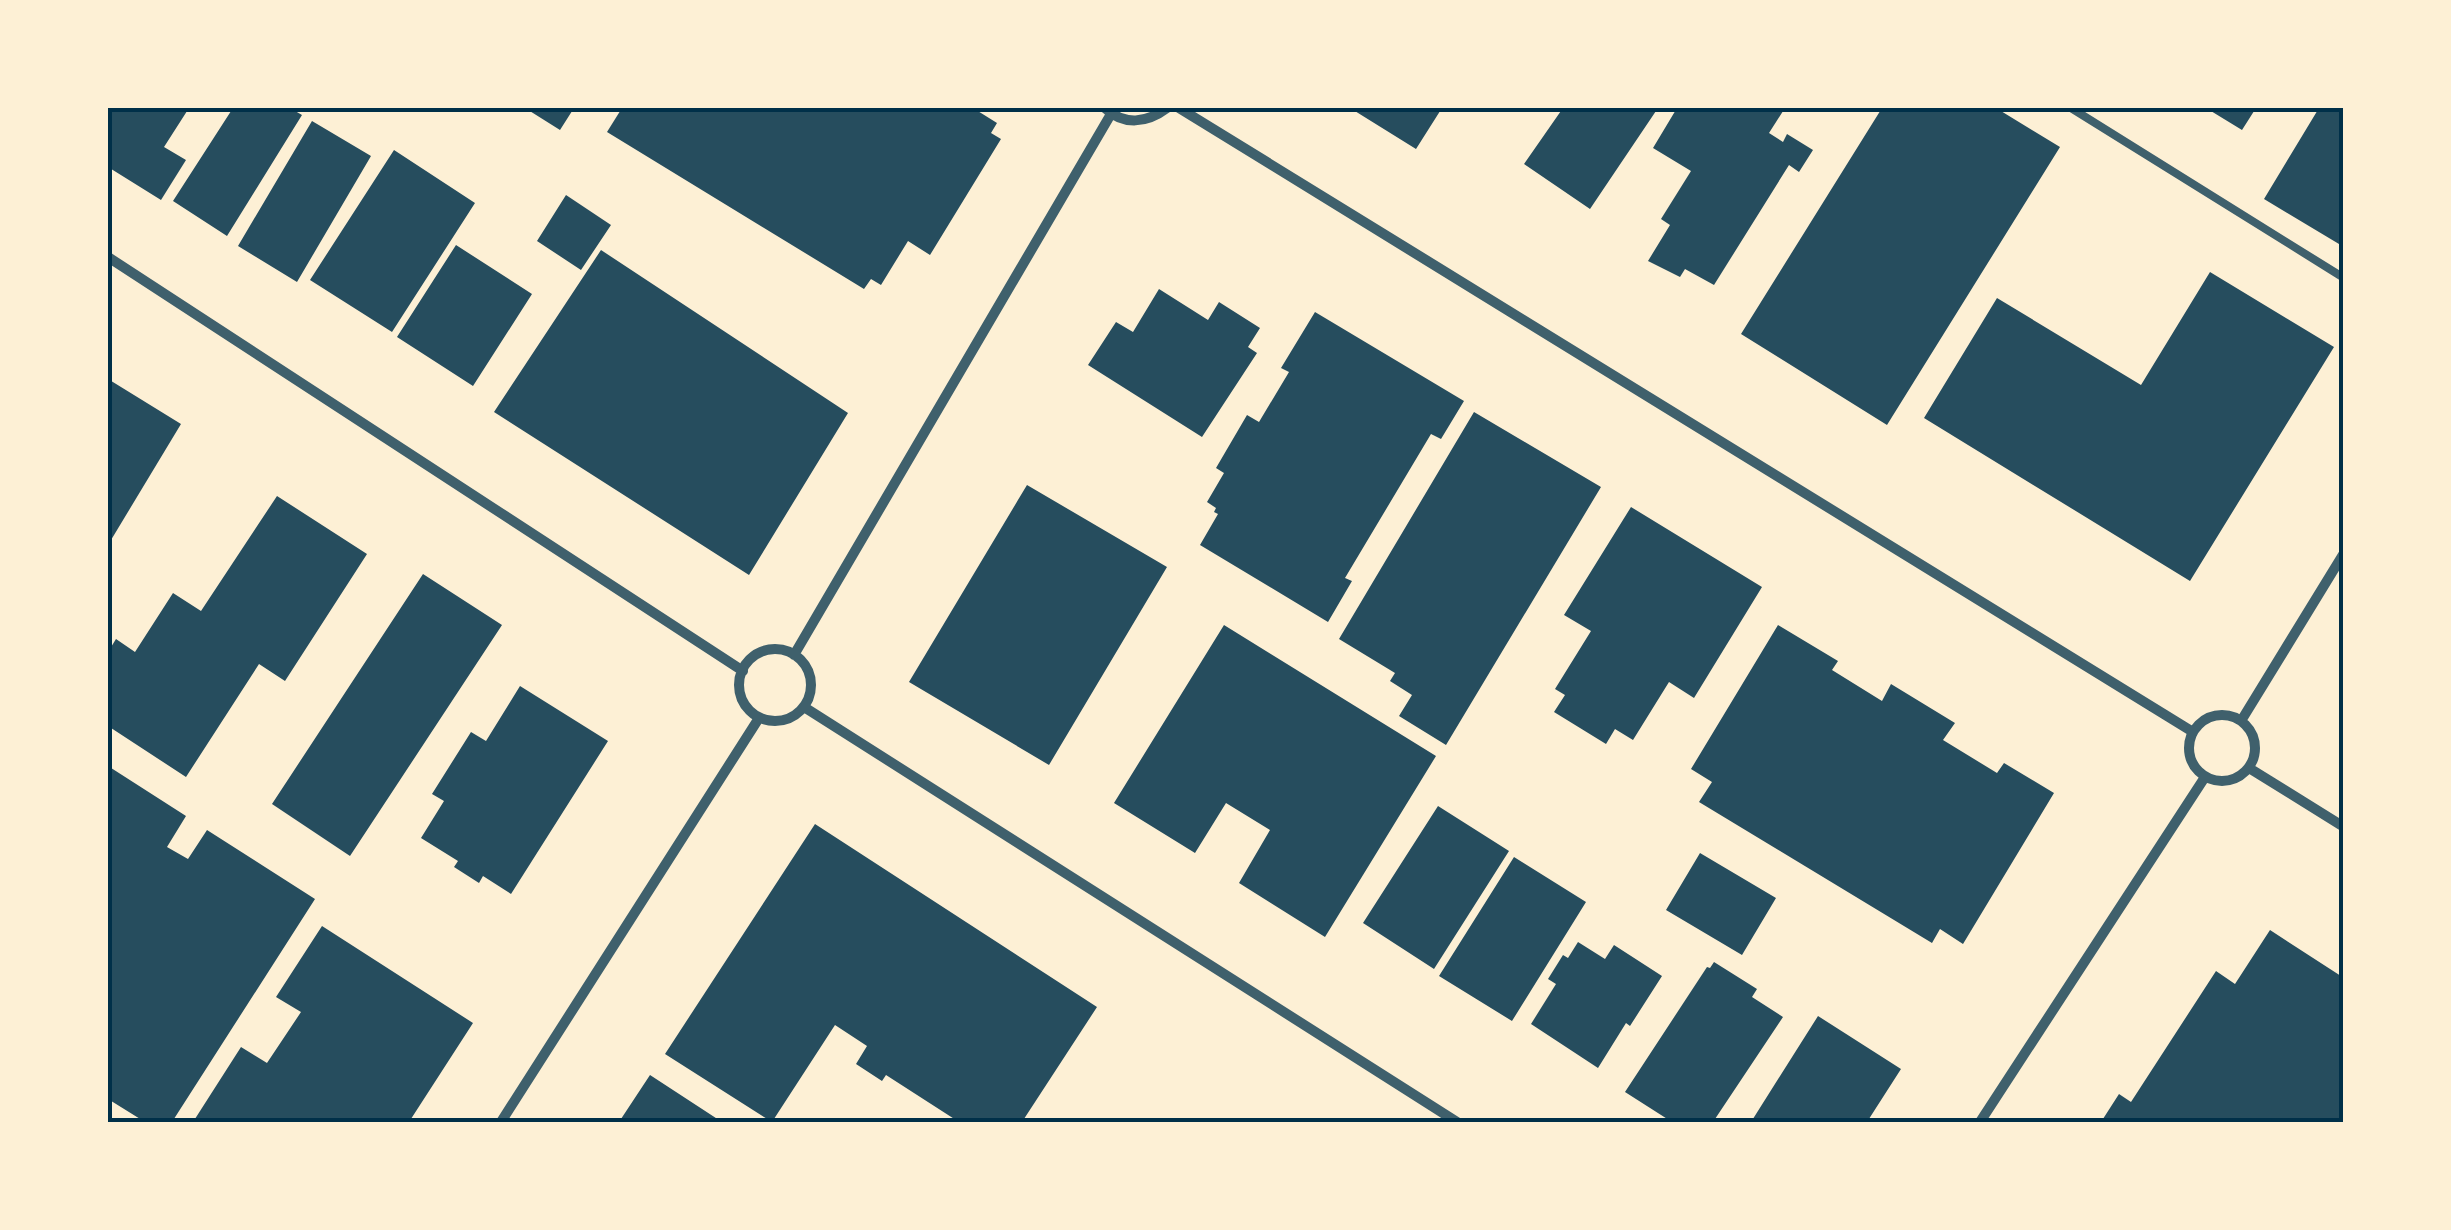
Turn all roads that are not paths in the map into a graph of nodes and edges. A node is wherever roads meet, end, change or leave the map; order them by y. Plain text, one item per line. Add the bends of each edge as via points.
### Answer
1 (1167, 108) edge
2 (1179, 108) edge
3 (2071, 108) edge
4 (1108, 110) edge
5 (108, 257) edge
6 (2344, 278) edge
7 (2344, 553) edge
8 (794, 655) junction
9 (743, 670) junction
10 (804, 707) junction
11 (759, 718) junction
12 (2240, 721) junction
13 (2194, 732) junction
14 (2249, 768) junction
15 (2206, 778) junction
16 (2344, 827) edge
17 (501, 1122) edge
18 (1457, 1122) edge
19 (1980, 1122) edge

1 - 4 street via 1138,121
2 - 13 street
3 - 6 lane
4 - 8 street
5 - 9 street
7 - 12 street
8 - 9 street via 761,652
8 - 10 street via 812,680
9 - 11 street via 740,695
10 - 11 street via 776,722
10 - 18 street
11 - 17 street
12 - 13 street via 2214,716
12 - 14 street via 2255,742
13 - 15 street via 2189,758
14 - 15 street via 2235,780
14 - 16 street
15 - 19 street

